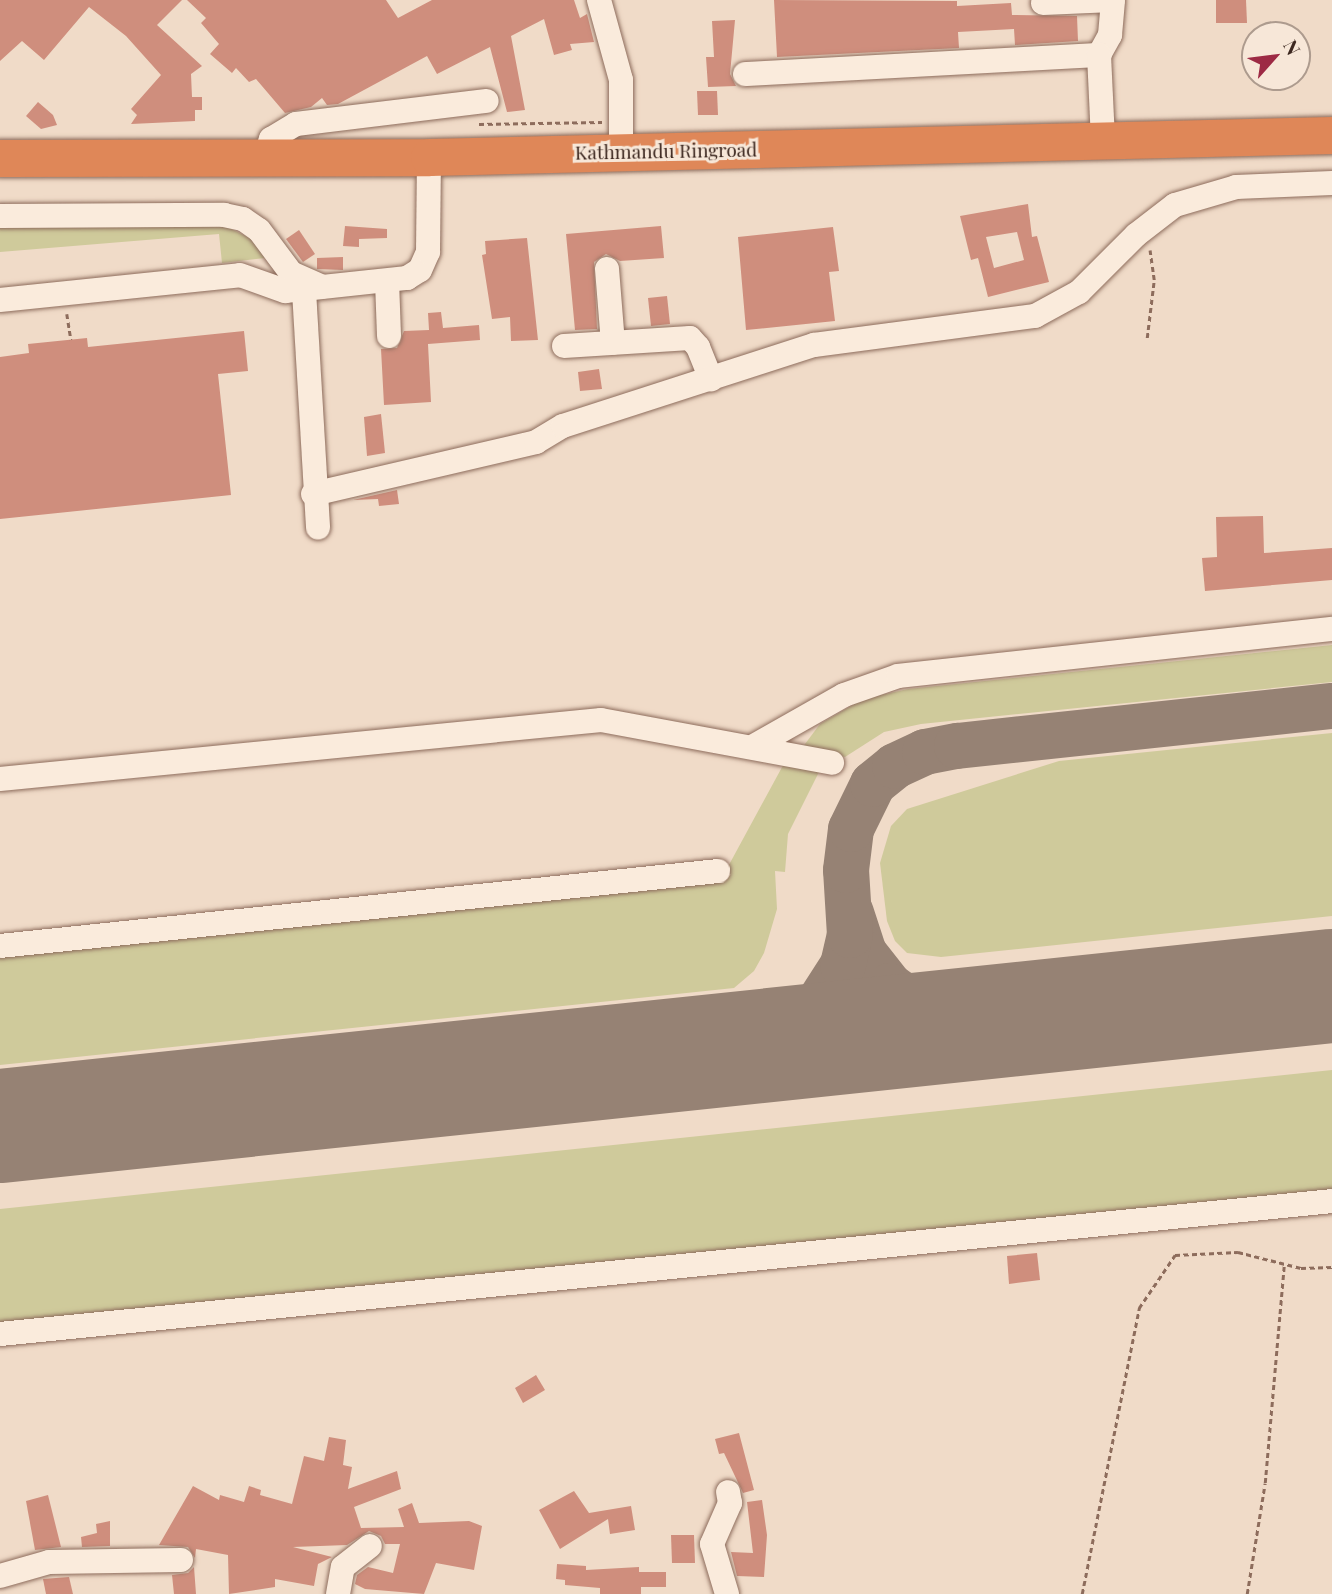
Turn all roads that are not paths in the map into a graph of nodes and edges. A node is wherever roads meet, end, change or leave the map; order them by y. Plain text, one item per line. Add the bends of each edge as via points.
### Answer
1 (599, 0) edge
2 (1113, 1) edge
3 (1043, 3) dead end
4 (1099, 55) junction
5 (745, 74) dead end
6 (487, 101) dead end
7 (1332, 135) edge
8 (1103, 141) junction
9 (621, 152) junction
10 (265, 155) junction
11 (429, 157) junction
12 (0, 158) edge
13 (1332, 183) edge
14 (0, 216) edge
15 (607, 269) dead end
16 (387, 281) junction
17 (315, 289) junction
18 (0, 300) edge
19 (389, 335) dead end
20 (613, 343) junction
21 (565, 346) dead end
22 (711, 380) junction
23 (313, 494) junction
24 (318, 528) dead end
25 (1332, 629) edge
26 (754, 746) junction
27 (832, 762) dead end
28 (0, 779) edge
29 (718, 871) dead end
30 (0, 946) edge
31 (1332, 1201) edge
32 (0, 1334) edge
33 (727, 1492) dead end
34 (370, 1546) dead end
35 (181, 1560) dead end
36 (0, 1576) edge
37 (338, 1594) edge
38 (727, 1594) edge

1 - 9 street via 621,80
2 - 3 street
2 - 4 street via 1110,35
4 - 5 street
4 - 8 street
6 - 10 street via 296,124 271,139
7 - 8 highway, Kathmandu Ringroad
8 - 9 highway, Kathmandu Ringroad
9 - 11 highway, Kathmandu Ringroad
10 - 11 highway, Kathmandu Ringroad
10 - 12 highway, Kathmandu Ringroad
11 - 16 street via 425,263 407,278
13 - 22 street via 1213,191 1175,205 1136,235 1079,292 1035,316 814,345
14 - 17 street via 224,215 243,219 259,230 290,273
15 - 20 street
16 - 17 street
16 - 19 street
17 - 18 street via 285,291 240,275
17 - 23 street
20 - 21 street
20 - 22 street via 690,338
22 - 23 street via 563,426 536,442
23 - 24 street
25 - 26 street via 898,676 844,695
26 - 27 street
26 - 28 street via 601,720
29 - 30 street
31 - 32 street
33 - 38 street via 730,1503 712,1544
34 - 37 street via 343,1567
35 - 36 street via 49,1562

